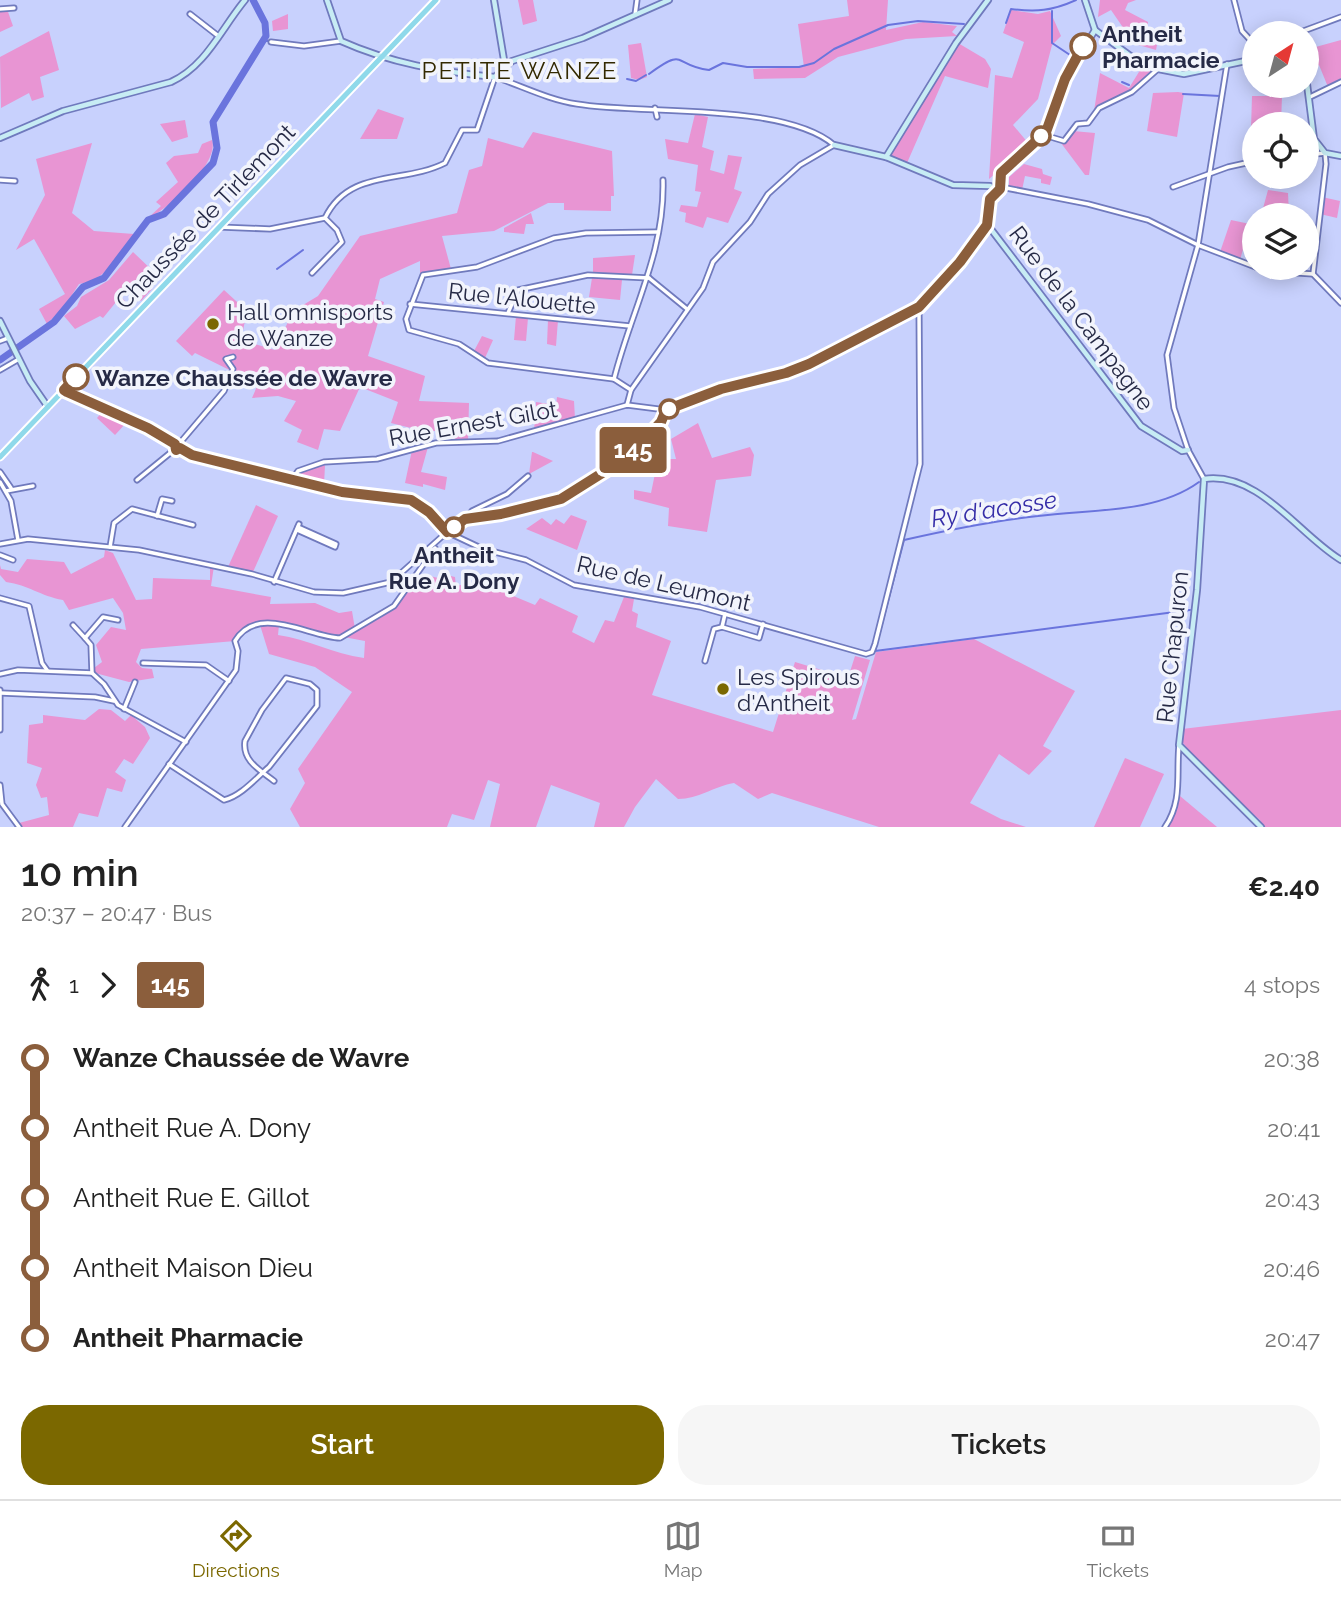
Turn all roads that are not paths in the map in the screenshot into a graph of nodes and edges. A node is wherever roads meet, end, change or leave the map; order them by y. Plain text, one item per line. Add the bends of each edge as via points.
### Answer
1 (245, 0) edge
2 (327, 0) edge
3 (436, 0) edge
4 (494, 0) edge
5 (637, 0) edge
6 (669, 0) edge
7 (988, 0) edge
8 (1085, 0) edge
9 (1234, 0) edge
10 (14, 8) dead end
11 (0, 9) edge
12 (190, 14) dead end
13 (635, 15) junction
14 (1341, 17) edge
15 (1320, 25) edge
16 (1094, 30) junction
17 (1242, 31) edge
18 (217, 35) junction
19 (341, 41) junction
20 (271, 42) dead end
21 (381, 57) junction
22 (1242, 61) edge
23 (1227, 64) junction
24 (505, 66) junction
25 (1158, 69) junction
26 (495, 77) junction
27 (1341, 82) edge
28 (1320, 92) edge
29 (1310, 98) edge
30 (655, 108) junction
31 (657, 117) dead end
32 (1043, 134) junction
33 (0, 138) edge
34 (834, 145) junction
35 (1325, 153) junction
36 (1319, 154) edge
37 (1341, 156) edge
38 (886, 157) junction
39 (1242, 165) edge
40 (1208, 174) junction
41 (0, 180) edge
42 (663, 180) dead end
43 (15, 181) dead end
44 (999, 185) junction
45 (990, 186) junction
46 (1173, 187) dead end
47 (994, 192) junction
48 (1319, 214) edge
49 (325, 218) junction
50 (987, 225) junction
51 (219, 227) junction
52 (657, 232) junction
53 (1198, 245) junction
54 (1242, 262) edge
55 (312, 273) dead end
56 (649, 278) junction
57 (1319, 280) edge
58 (1341, 303) edge
59 (410, 304) junction
60 (687, 309) junction
61 (919, 310) junction
62 (508, 313) junction
63 (0, 321) edge
64 (630, 326) junction
65 (8, 338) junction
66 (0, 341) edge
67 (19, 359) junction
68 (230, 363) dead end
69 (0, 369) edge
70 (614, 379) junction
71 (64, 390) junction
72 (631, 390) junction
73 (626, 405) junction
74 (48, 407) junction
75 (666, 410) junction
76 (177, 446) junction
77 (1188, 450) junction
78 (0, 457) edge
79 (0, 472) edge
80 (528, 476) dead end
81 (293, 478) junction
82 (1204, 479) junction
83 (137, 480) dead end
84 (0, 482) edge
85 (33, 486) dead end
86 (11, 488) junction
87 (6, 491) junction
88 (172, 500) dead end
89 (157, 516) junction
90 (465, 519) junction
91 (193, 526) dead end
92 (298, 527) junction
93 (447, 532) junction
94 (18, 540) junction
95 (0, 544) edge
96 (435, 546) junction
97 (110, 547) junction
98 (0, 555) edge
99 (13, 560) dead end
100 (1341, 560) edge
101 (274, 582) junction
102 (0, 598) edge
103 (725, 614) junction
104 (118, 620) dead end
105 (763, 624) junction
106 (73, 625) dead end
107 (722, 627) junction
108 (85, 638) junction
109 (705, 661) dead end
110 (42, 663) junction
111 (144, 663) dead end
112 (36, 670) junction
113 (47, 670) junction
114 (92, 673) junction
115 (0, 674) edge
116 (229, 681) junction
117 (135, 682) dead end
118 (0, 691) edge
119 (114, 701) junction
120 (124, 709) junction
121 (0, 730) edge
122 (186, 742) junction
123 (1179, 746) junction
124 (169, 764) junction
125 (262, 773) junction
126 (274, 781) dead end
127 (0, 785) edge
128 (19, 827) edge
129 (125, 827) edge
130 (1165, 827) edge
131 (1261, 827) edge

1 - 18 street
2 - 19 street
3 - 21 main road, Chaussée de Tirlemont
4 - 24 street
5 - 13 street
6 - 13 street
7 - 38 street
8 - 16 street
9 - 17 street
10 - 11 street
12 - 18 street
13 - 24 street
14 - 15 street
16 - 25 street via 1136,60
16 - 32 street via 1065,79 1052,122
18 - 33 street via 203,60 187,75 63,111
19 - 20 street via 304,46
19 - 21 street
21 - 26 street
21 - 51 main road, Chaussée de Tirlemont
22 - 23 street
23 - 25 street via 1184,74
23 - 40 street
24 - 26 street
25 - 32 street via 1139,87 1099,108 1088,122 1077,124 1064,141
26 - 30 street via 577,104
26 - 49 street via 477,130 462,130 445,163 354,187 331,204
27 - 28 street
29 - 35 street via 1314,139
30 - 31 street
30 - 34 street via 780,123 810,130
32 - 44 street via 1007,167
34 - 38 street
34 - 60 street via 800,164 768,194 750,222 713,262 703,288
35 - 36 street
35 - 37 street
35 - 48 street
38 - 45 street via 953,186
39 - 40 street
40 - 46 street
40 - 53 street
41 - 43 street
42 - 52 street
44 - 45 street via 993,182
44 - 47 street
44 - 53 street via 1148,220
45 - 47 street
47 - 50 street, Rue Ernest Gilot
49 - 51 street via 270,229
49 - 55 street via 342,242
50 - 61 street, Rue Ernest Gilot
50 - 77 street, Rue de la Campagne via 1141,426
51 - 71 main road, Chaussée de Tirlemont
52 - 56 street
52 - 59 street via 554,238 477,267 423,275
53 - 54 street
53 - 77 street via 1167,355 1169,387
56 - 60 street
56 - 62 street via 588,275 518,290
56 - 64 street
57 - 58 street
59 - 62 street, Rue l'Alouette
59 - 70 street via 409,330 459,344 488,363
60 - 72 street
61 - 75 street, Rue Ernest Gilot via 798,368
61 - 105 street, Rue de Leumont via 920,464 870,653
62 - 64 street, Rue l'Alouette
63 - 65 street
64 - 70 street
65 - 66 street
65 - 67 street
67 - 69 street
67 - 74 street
68 - 76 street via 229,384
70 - 72 street
71 - 74 main road, Chaussée de Tirlemont
71 - 76 street, Rue de Leumont
72 - 73 street
73 - 75 street, Rue Ernest Gilot
73 - 81 street, Rue Ernest Gilot via 498,441 436,443 377,459 324,462 298,471
74 - 78 main road, Chaussée de Tirlemont
75 - 90 street via 661,422 615,465 561,499
76 - 81 street, Rue de Leumont via 192,455
76 - 83 street
77 - 82 street
79 - 86 street
80 - 90 street
81 - 93 street, Rue de Leumont via 364,496 411,500
82 - 100 street via 1255,490
82 - 123 street, Rue Chapuron
84 - 87 street
85 - 86 street
86 - 87 street
87 - 94 street
88 - 89 street via 162,499
89 - 91 street
89 - 97 street via 132,509 114,523
90 - 93 street
92 - 92 street via 335,547 336,544
92 - 101 street
93 - 96 street
93 - 103 street, Rue de Leumont via 483,549 526,560 574,585
94 - 95 street
94 - 97 street
96 - 101 street via 391,582 376,587 328,593
96 - 116 street via 394,606 351,632 336,638 288,624 254,626 240,633 235,641 238,661
97 - 101 street via 181,557
98 - 99 street
102 - 110 street via 29,606
103 - 105 street, Rue de Leumont
103 - 107 street
104 - 108 street via 103,617
105 - 107 street via 758,638
106 - 108 street
107 - 109 street via 714,629
108 - 114 street via 92,645
110 - 112 street
110 - 113 street
111 - 116 street via 206,665
112 - 113 street
112 - 115 street
113 - 114 street
114 - 119 street
116 - 122 street
117 - 120 street
118 - 119 street
118 - 121 street
119 - 120 street
120 - 122 street
122 - 124 street
123 - 130 street via 1180,785
123 - 131 street, Rue Chapuron
124 - 125 street via 224,800
124 - 129 street
125 - 125 street via 317,706 319,698 310,684 286,678 261,710 243,750
125 - 126 street
127 - 128 street via 2,805

